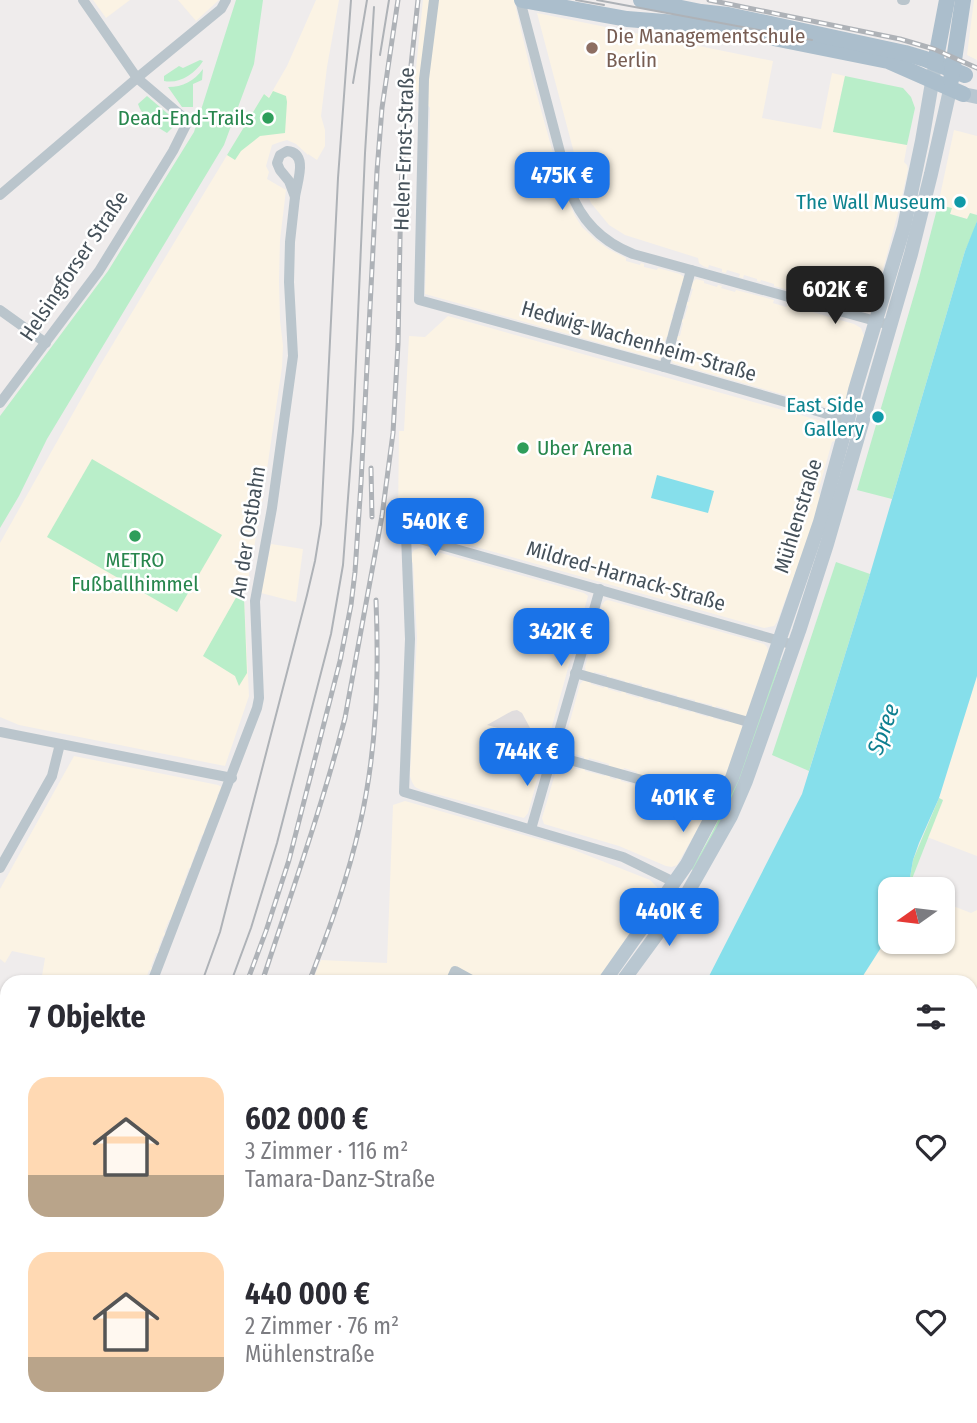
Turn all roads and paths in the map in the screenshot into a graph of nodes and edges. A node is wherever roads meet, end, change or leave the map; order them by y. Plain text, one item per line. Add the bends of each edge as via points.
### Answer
1 (83, 0) edge
2 (226, 0) edge
3 (434, 0) edge
4 (526, 0) edge
5 (641, 0) edge
6 (947, 0) edge
7 (963, 0) edge
8 (936, 63) junction
9 (965, 75) edge
10 (925, 77) junction
11 (137, 78) junction
12 (963, 94) edge
13 (0, 195) edge
14 (295, 197) dead end
15 (691, 270) junction
16 (419, 300) joint
17 (0, 310) edge
18 (883, 323) junction
19 (46, 343) junction
20 (664, 367) junction
21 (0, 403) edge
22 (848, 420) junction
23 (600, 589) junction
24 (787, 643) junction
25 (575, 673) junction
26 (752, 723) junction
27 (0, 732) edge
28 (60, 744) junction
29 (552, 755) junction
30 (232, 778) junction
31 (720, 804) junction
32 (531, 829) junction
33 (0, 868) edge
34 (674, 882) junction
35 (688, 892) junction
36 (155, 975) edge
37 (609, 975) edge
38 (627, 975) edge

1 - 11 street
2 - 11 street
3 - 16 street, Helen-Ernst-Straße via 424,79
4 - 10 main road via 627,19 725,28 888,61
4 - 15 street via 578,210 596,232 619,248
5 - 8 main road via 822,34
6 - 8 main road
7 - 9 main road
8 - 9 main road
8 - 10 main road, Mühlenstraße
9 - 12 main road
10 - 12 main road
10 - 18 main road, Mühlenstraße via 922,142
11 - 13 street
11 - 19 street, Helsingforser Straße via 186,125 99,271
12 - 18 main road, Mühlenstraße via 922,210 903,282
14 - 30 street, An der Ostbahn via 289,273 292,374 254,601 257,708
15 - 18 street
15 - 20 street
16 - 20 street, Hedwig-Wachenheim-Straße
17 - 19 street
18 - 22 main road, Mühlenstraße via 855,390
18 - 24 main road, Mühlenstraße via 827,544
19 - 21 street, Helsingforser Straße
20 - 22 street, Hedwig-Wachenheim-Straße
22 - 24 main road, Mühlenstraße
23 - 24 street, Mildred-Harnack-Straße
23 - 25 street
23 - 32 street, Mildred-Harnack-Straße via 406,535 410,643 404,792
24 - 26 main road, Mühlenstraße
24 - 35 main road, Mühlenstraße via 760,743 731,816
25 - 26 street
25 - 29 street
26 - 31 main road, Mühlenstraße
27 - 28 street
28 - 30 street
28 - 33 street via 52,776
29 - 31 street
29 - 32 street
30 - 36 street, An der Ostbahn
31 - 34 main road, Mühlenstraße
32 - 34 street via 623,857
34 - 35 main road
34 - 37 main road, Mühlenstraße
35 - 38 main road, Mühlenstraße

